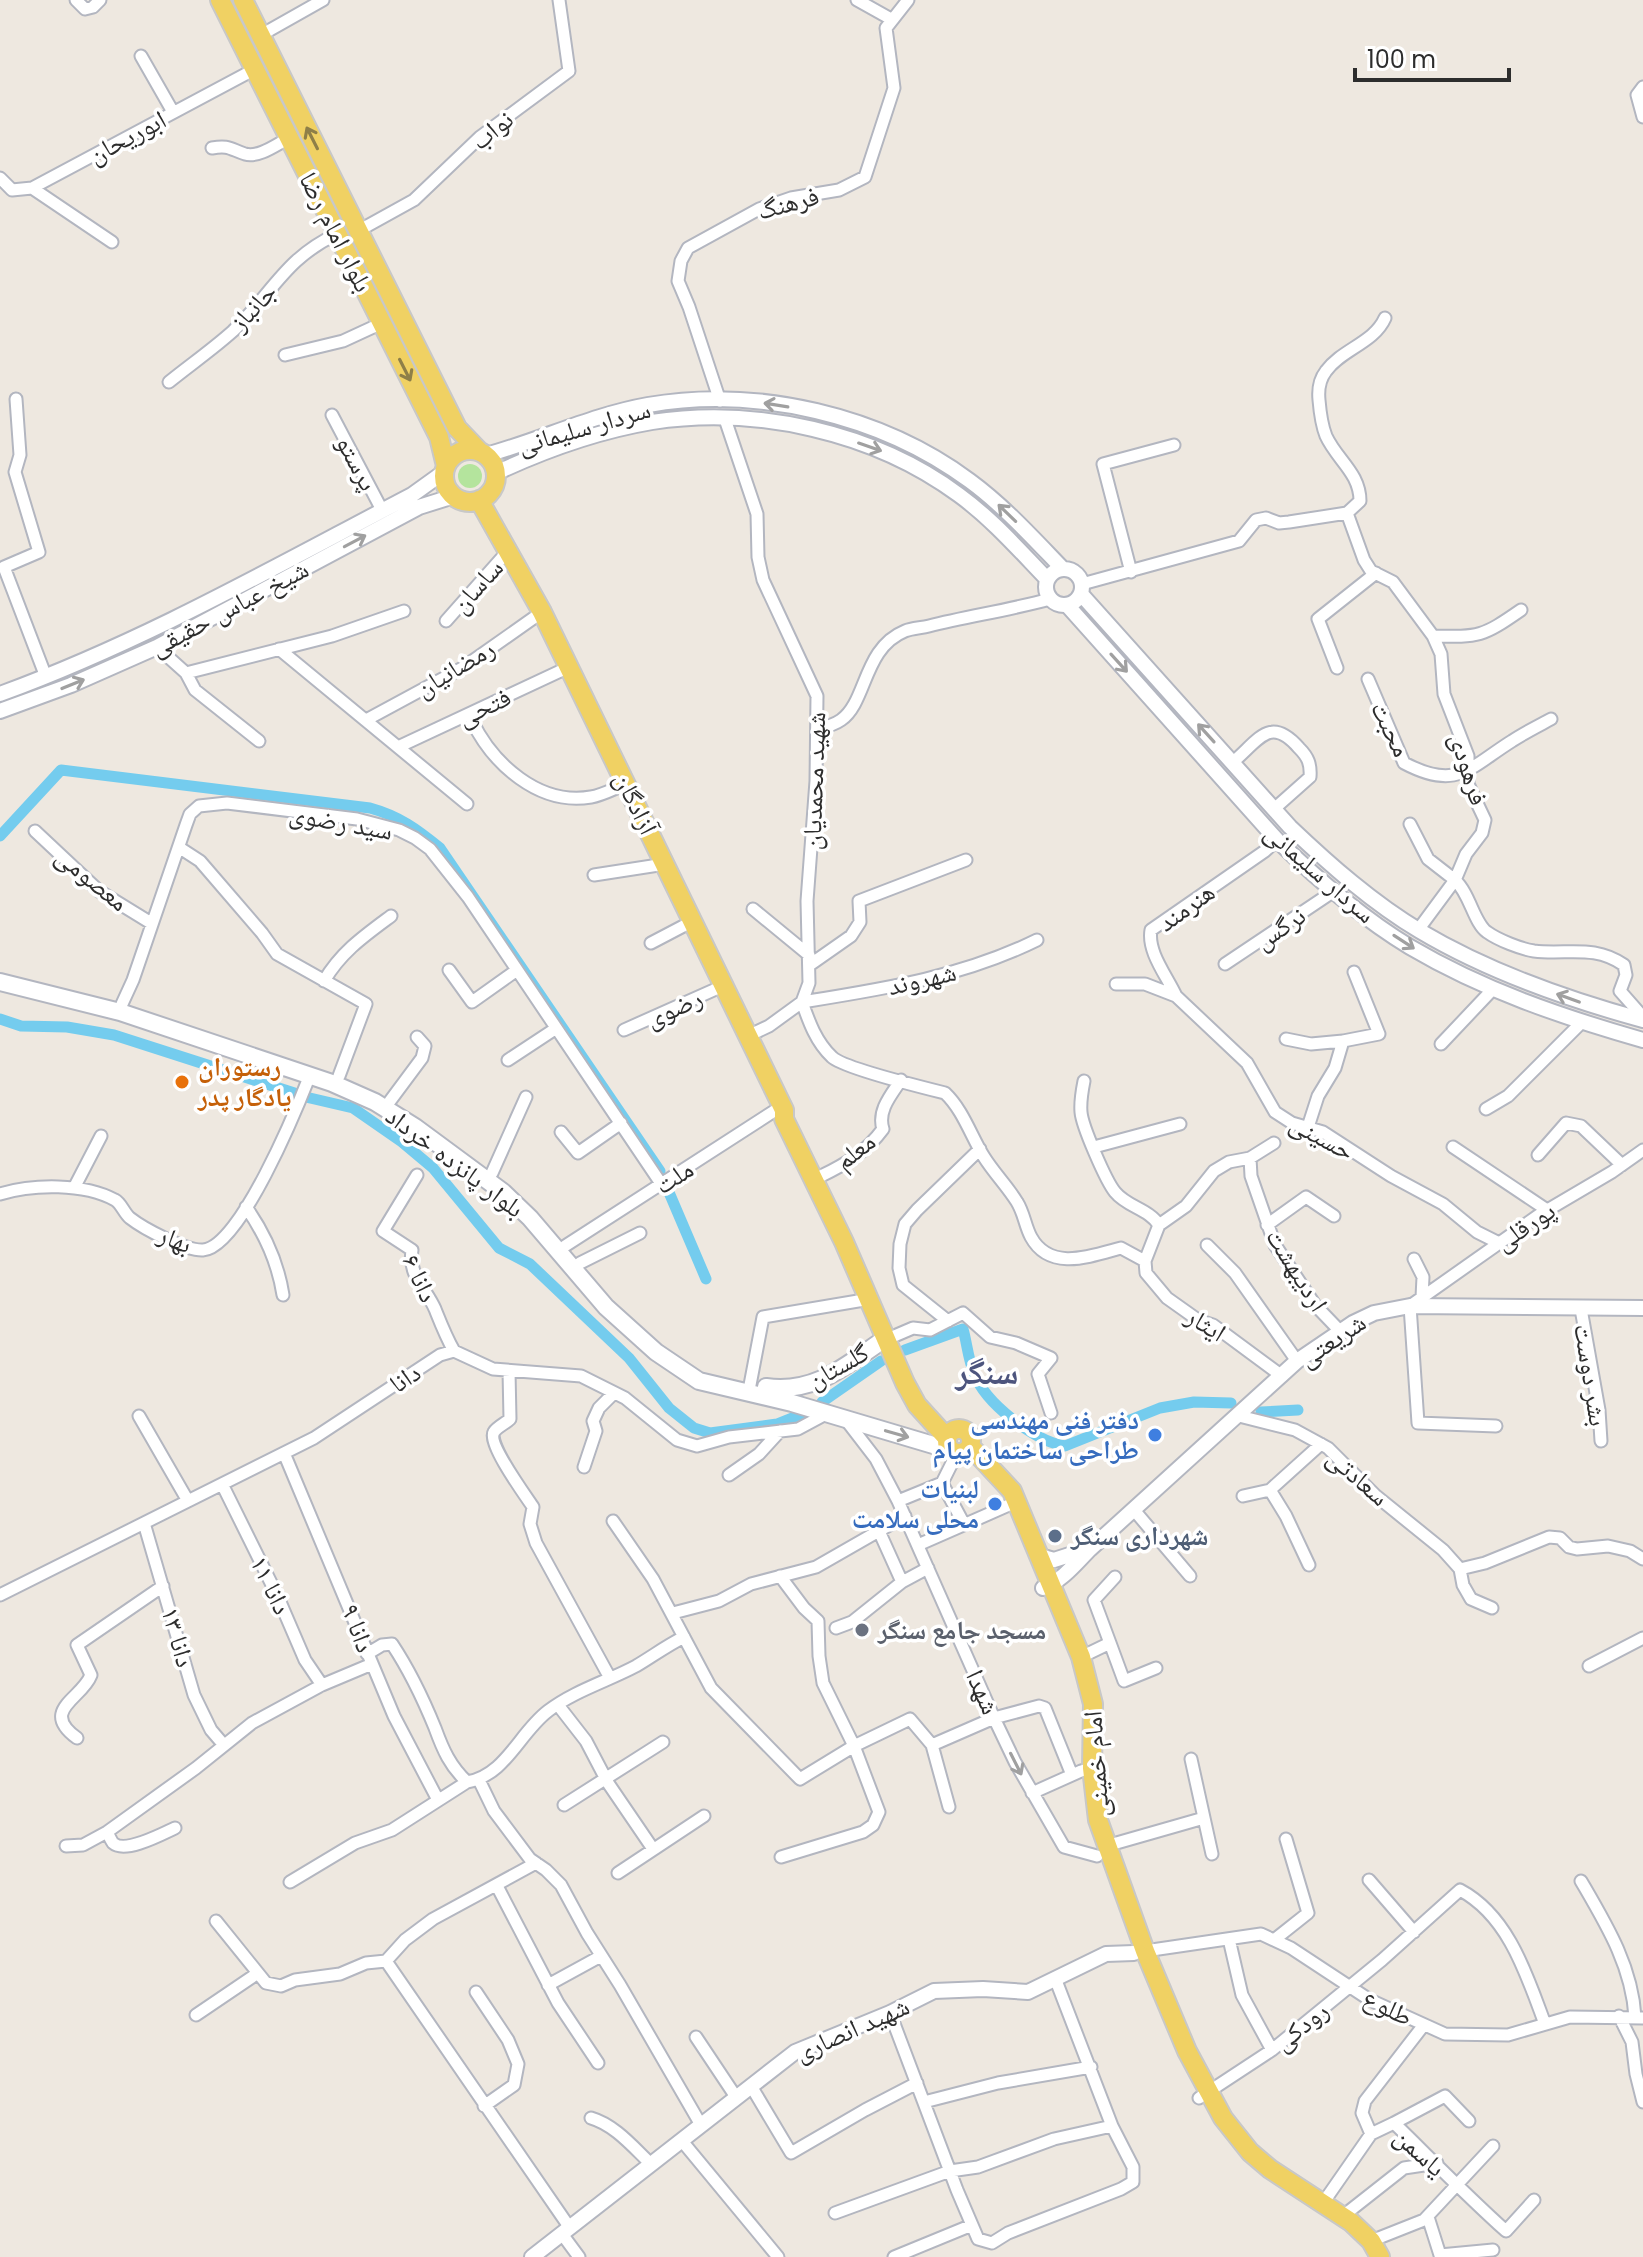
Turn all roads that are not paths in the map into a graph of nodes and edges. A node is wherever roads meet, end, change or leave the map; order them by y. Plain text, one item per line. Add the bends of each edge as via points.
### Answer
1 (76, 0) edge
2 (100, 0) edge
3 (220, 0) edge
4 (243, 0) edge
5 (323, 0) edge
6 (559, 0) edge
7 (857, 0) edge
8 (908, 0) edge
9 (891, 19) junction
10 (261, 35) junction
11 (141, 56) dead end
12 (255, 69) junction
13 (1643, 87) edge
14 (173, 112) junction
15 (1643, 117) edge
16 (289, 138) junction
17 (212, 148) dead end
18 (0, 178) edge
19 (32, 188) junction
20 (358, 231) junction
21 (337, 234) junction
22 (112, 242) dead end
23 (1385, 318) dead end
24 (382, 323) junction
25 (285, 355) dead end
26 (169, 382) dead end
27 (16, 399) dead end
28 (720, 401) junction
29 (332, 415) dead end
30 (725, 419) junction
31 (1174, 445) dead end
32 (483, 454) junction
33 (445, 469) junction
34 (496, 473) junction
35 (454, 496) junction
36 (479, 500) junction
37 (382, 510) junction
38 (1347, 513) junction
39 (508, 551) junction
40 (1062, 568) junction
41 (1131, 572) junction
42 (1376, 573) junction
43 (1047, 579) junction
44 (1082, 589) junction
45 (1050, 599) junction
46 (1067, 605) junction
47 (1521, 610) dead end
48 (404, 611) dead end
49 (542, 612) junction
50 (446, 621) dead end
51 (1433, 636) junction
52 (157, 647) junction
53 (279, 649) junction
54 (569, 667) junction
55 (1337, 668) dead end
56 (186, 673) junction
57 (46, 677) junction
58 (1368, 679) dead end
59 (0, 694) edge
60 (0, 711) edge
61 (1551, 719) dead end
62 (366, 720) junction
63 (472, 721) dead end
64 (818, 729) junction
65 (259, 741) dead end
66 (398, 747) junction
67 (1233, 762) junction
68 (1468, 772) junction
69 (626, 784) junction
70 (467, 804) dead end
71 (1274, 809) junction
72 (1410, 824) dead end
73 (35, 831) dead end
74 (1277, 840) junction
75 (180, 848) junction
76 (966, 860) dead end
77 (665, 864) junction
78 (594, 875) dead end
79 (1455, 880) junction
80 (1334, 891) junction
81 (753, 909) dead end
82 (391, 916) dead end
83 (693, 921) junction
84 (151, 923) junction
85 (1418, 930) junction
86 (1037, 940) dead end
87 (651, 943) dead end
88 (810, 959) junction
89 (1225, 964) dead end
90 (0, 970) edge
91 (449, 970) dead end
92 (517, 970) junction
93 (1354, 972) dead end
94 (324, 981) junction
95 (0, 982) edge
96 (1116, 984) dead end
97 (725, 985) junction
98 (1493, 989) junction
99 (1176, 996) junction
100 (802, 1002) junction
101 (122, 1004) junction
102 (1643, 1019) edge
103 (1582, 1022) junction
104 (555, 1029) junction
105 (624, 1030) dead end
106 (750, 1035) junction
107 (417, 1037) dead end
108 (1286, 1039) dead end
109 (1643, 1040) edge
110 (1343, 1041) junction
111 (1441, 1044) dead end
112 (508, 1060) dead end
113 (310, 1075) junction
114 (339, 1076) junction
115 (901, 1080) junction
116 (1084, 1081) dead end
117 (526, 1097) dead end
118 (390, 1101) junction
119 (783, 1108) junction
120 (1486, 1109) dead end
121 (621, 1123) junction
122 (1180, 1124) dead end
123 (1308, 1127) junction
124 (561, 1132) dead end
125 (101, 1136) dead end
126 (1274, 1143) dead end
127 (1094, 1147) junction
128 (1453, 1147) dead end
129 (980, 1149) junction
130 (1643, 1150) edge
131 (1538, 1155) dead end
132 (1250, 1158) junction
133 (1622, 1165) junction
134 (492, 1173) junction
135 (417, 1175) dead end
136 (821, 1176) junction
137 (662, 1185) junction
138 (74, 1188) junction
139 (0, 1194) edge
140 (246, 1207) junction
141 (1547, 1210) junction
142 (1334, 1216) dead end
143 (1159, 1225) junction
144 (1267, 1225) junction
145 (640, 1233) dead end
146 (1499, 1243) junction
147 (1207, 1245) dead end
148 (562, 1249) junction
149 (1414, 1259) dead end
150 (1145, 1261) junction
151 (580, 1263) junction
152 (283, 1295) dead end
153 (870, 1299) junction
154 (1416, 1302) junction
155 (1643, 1308) edge
156 (1581, 1309) junction
157 (948, 1321) junction
158 (1340, 1331) junction
159 (889, 1338) junction
160 (454, 1351) junction
161 (1297, 1361) junction
162 (509, 1371) junction
163 (1282, 1376) junction
164 (750, 1385) junction
165 (789, 1390) joint
166 (614, 1393) junction
167 (1051, 1413) dead end
168 (826, 1414) junction
169 (139, 1416) dead end
170 (1239, 1416) junction
171 (845, 1419) junction
172 (1496, 1426) dead end
173 (780, 1431) junction
174 (1601, 1441) dead end
175 (1321, 1444) junction
176 (957, 1445) junction
177 (284, 1453) junction
178 (584, 1467) dead end
179 (729, 1475) dead end
180 (942, 1483) junction
181 (222, 1484) junction
182 (1270, 1490) junction
183 (1243, 1496) dead end
184 (188, 1501) junction
185 (898, 1501) junction
186 (1009, 1505) junction
187 (1134, 1510) junction
188 (905, 1516) junction
189 (613, 1521) dead end
190 (144, 1523) junction
191 (964, 1524) junction
192 (879, 1531) junction
193 (918, 1545) junction
194 (1090, 1549) junction
195 (1040, 1556) junction
196 (1643, 1559) edge
197 (1309, 1565) dead end
198 (928, 1568) junction
199 (1460, 1569) junction
200 (780, 1576) junction
201 (1190, 1576) dead end
202 (1115, 1577) dead end
203 (902, 1582) junction
204 (163, 1586) junction
205 (1047, 1586) junction
206 (0, 1595) edge
207 (1492, 1608) dead end
208 (673, 1613) junction
209 (836, 1628) dead end
210 (684, 1637) junction
211 (1643, 1638) edge
212 (1110, 1643) junction
213 (1081, 1657) junction
214 (370, 1659) junction
215 (1589, 1666) dead end
216 (1156, 1668) dead end
217 (610, 1678) junction
218 (322, 1685) junction
219 (558, 1705) junction
220 (994, 1718) junction
221 (77, 1738) dead end
222 (663, 1742) dead end
223 (223, 1744) junction
224 (932, 1745) junction
225 (854, 1746) junction
226 (1191, 1759) dead end
227 (1082, 1771) junction
228 (605, 1778) junction
229 (473, 1781) junction
230 (1032, 1793) junction
231 (438, 1800) junction
232 (564, 1805) dead end
233 (949, 1807) dead end
234 (704, 1816) dead end
235 (1204, 1818) junction
236 (175, 1828) dead end
237 (107, 1832) junction
238 (1286, 1839) dead end
239 (66, 1846) dead end
240 (653, 1849) junction
241 (1101, 1851) junction
242 (1212, 1854) dead end
243 (781, 1857) dead end
244 (536, 1863) junction
245 (618, 1873) dead end
246 (1369, 1880) dead end
247 (1581, 1881) dead end
248 (290, 1882) dead end
249 (497, 1886) junction
250 (216, 1921) dead end
251 (1414, 1932) junction
252 (1229, 1939) junction
253 (1274, 1940) junction
254 (1140, 1952) junction
255 (601, 1956) junction
256 (386, 1961) junction
257 (258, 1973) junction
258 (1055, 1978) junction
259 (548, 1985) junction
260 (1349, 1987) junction
261 (476, 1992) dead end
262 (890, 2013) junction
263 (196, 2015) dead end
264 (1619, 2016) junction
265 (1639, 2017) edge
266 (1545, 2024) junction
267 (1423, 2026) junction
268 (696, 2037) dead end
269 (1632, 2042) junction
270 (1272, 2050) junction
271 (1643, 2050) edge
272 (598, 2063) dead end
273 (1091, 2067) junction
274 (917, 2083) junction
275 (751, 2086) junction
276 (1204, 2095) junction
277 (736, 2097) junction
278 (924, 2102) junction
279 (1643, 2102) edge
280 (484, 2106) junction
281 (591, 2118) dead end
282 (1469, 2121) dead end
283 (1394, 2123) junction
284 (701, 2125) junction
285 (1112, 2126) junction
286 (1371, 2134) junction
287 (682, 2141) junction
288 (1493, 2146) dead end
289 (1437, 2163) junction
290 (651, 2164) junction
291 (950, 2171) junction
292 (1456, 2185) junction
293 (1534, 2200) dead end
294 (1323, 2203) junction
295 (835, 2213) dead end
296 (1343, 2216) junction
297 (1428, 2217) junction
298 (972, 2225) junction
299 (566, 2231) junction
300 (1493, 2250) dead end
301 (1372, 2252) edge
302 (532, 2257) edge
303 (579, 2257) edge
304 (778, 2257) edge
305 (894, 2257) edge

1 - 2 street via 85,9
3 - 12 main road, بلوار امام رضا
4 - 10 main road, بلوار امام رضا
5 - 10 street
6 - 20 street, نواب via 569,71 480,137 414,200
7 - 9 street
8 - 9 street
9 - 28 street, فرهنگ via 886,28 894,88 865,177 839,190 759,209 688,248 681,261 678,281
20 -> 10 main road, بلوار امام رضا
11 - 14 street
12 - 14 street, ابوریحان
12 - 16 main road, بلوار امام رضا
13 - 15 street via 1637,95
14 - 19 street, ابوریحان
16 - 17 street via 256,154
16 - 21 main road, بلوار امام رضا
18 - 19 street via 12,190
19 - 22 street
20 - 32 main road, بلوار امام رضا via 457,428
21 - 24 main road, بلوار امام رضا
21 - 26 street, جانباز via 313,245 233,330
23 - 38 street via 1380,330 1326,371 1318,389 1325,434 1357,479 1360,501
24 - 25 street via 343,341
24 -> 33 main road, بلوار امام رضا via 439,437
27 - 57 street via 20,455 15,472 39,552 4,567
28 - 32 street, سردار سلیمانی via 615,412
40 -> 28 street, سردار سلیمانی via 970,481 888,434 804,409
29 - 37 street, پرستو
30 - 34 street, سردار سلیمانی via 653,422 617,430
30 -> 43 street, سردار سلیمانی via 800,427 882,450 959,495
30 - 64 street, شهید محمدیان via 757,514 763,580 817,696
31 - 41 street via 1103,464
32 - 33 main road via 460,452
32 - 34 main road
33 - 35 main road via 446,486
33 - 37 street, شیخ عباس حقیقی
34 - 36 main road via 494,486
35 - 36 main road via 466,502
52 -> 35 street, شیخ عباس حقیقی via 419,507
36 - 39 main road, آزادگان
37 - 57 street, شیخ عباس حقیقی via 150,633
38 - 41 street via 1279,523 1256,520 1239,541
38 - 42 street, فرهودی via 1364,560
39 - 49 main road, آزادگان
39 - 50 street, ساسان
40 - 43 street
40 - 44 street via 1079,576
41 - 44 street
42 - 51 street, فرهودی via 1393,582
42 - 55 street via 1318,619
43 - 45 street
44 - 46 street
67 -> 44 street, سردار سلیمانی
45 - 46 street
45 - 64 street via 904,632 871,663 844,719
46 -> 74 street, سردار سلیمانی
47 - 51 street via 1487,633
48 - 53 street
49 - 54 main road, آزادگان
49 - 62 street, رمضانیان via 464,667
51 - 68 street, فرهودی
52 - 56 street
60 -> 52 street, شیخ عباس حقیقی
53 - 56 street
53 - 62 street
54 - 66 street, فتحی
54 - 69 main road, آزادگان
56 - 65 street via 195,690
57 - 59 street, شیخ عباس حقیقی
58 - 68 street, محبت via 1404,763 1430,775
61 - 68 street
62 - 66 street
63 - 69 street via 494,755 538,789 565,798 591,797
64 - 88 street, شهید محمدیان via 807,901
66 - 70 street
67 - 71 street, سردار سلیمانی
67 - 71 street via 1278,730 1304,752 1310,777
68 - 79 street, فرهودی via 1468,784 1485,820
69 - 77 main road, آزادگان
71 - 85 street, سردار سلیمانی via 1320,855
72 - 79 street via 1428,859
73 - 84 street, معصومی via 99,891
74 - 80 street, سردار سلیمانی
74 - 99 street, هنرمند via 1151,930 1154,953
75 - 84 street, سید رضوی
75 - 92 street, سید رضوی via 190,814 209,803 357,819 399,830 430,849
75 - 94 street via 200,861 277,954
76 - 88 street via 859,901 860,922 851,936
77 - 78 street
77 - 83 main road, آزادگان
79 - 85 street, فرهودی
79 - 102 street via 1489,933 1532,951 1573,949 1611,956 1624,965 1620,991
80 - 89 street, نرگس
80 -> 98 street, سردار سلیمانی via 1408,946
81 - 88 street
82 - 94 street via 350,946
83 - 87 street
83 - 97 main road, آزادگان
84 - 101 street, سید رضوی
102 -> 85 street, سردار سلیمانی via 1500,972
86 - 100 street, شهروند via 973,968 914,984
88 - 100 street, شهید محمدیان
90 - 101 main road, بلوار پانزده خرداد
91 - 92 street via 472,1002
92 - 104 street, سید رضوی
93 - 110 street via 1379,1034
94 - 114 street via 366,1004
95 - 113 main road, بلوار پانزده خرداد via 120,1012
96 - 99 street via 1145,984
97 - 105 street, رضوی
97 - 106 main road, آزادگان
98 - 103 street, سردار سلیمانی
98 - 111 street
99 - 123 street, حسینی via 1247,1063 1275,1112
100 - 106 street
100 - 115 street via 810,1025 834,1059
101 - 114 main road, بلوار پانزده خرداد
103 - 109 street, سردار سلیمانی
103 - 120 street via 1508,1096
104 - 112 street
104 - 121 street, سید رضوی
106 - 119 main road, آزادگان
107 - 118 street via 425,1046 422,1058
108 - 110 street via 1311,1044
110 - 123 street
113 - 140 street, بهار via 274,1162
113 - 148 main road, بلوار پانزده خرداد via 375,1102 415,1127 510,1199
114 - 118 main road, بلوار پانزده خرداد
115 - 129 street via 945,1093 956,1103
115 - 136 street, معلم via 883,1109 883,1129 877,1137 854,1159
116 - 127 street via 1081,1115
117 - 134 street
118 - 134 main road, بلوار پانزده خرداد
119 - 136 main road, آزادگان
119 - 137 street, ملت
119 - 153 main road, آزادگان
121 - 124 street via 578,1153
121 - 137 street, سید رضوی
122 - 127 street
123 - 146 street, حسینی via 1443,1204
125 - 138 street
126 - 132 street
127 - 143 street via 1115,1192
128 - 141 street
129 - 150 street via 1019,1205 1041,1252 1083,1259 1121,1248
129 - 157 street via 905,1224 900,1244 903,1285
130 - 133 street, پورقلی
131 - 133 street via 1566,1123 1581,1126
132 - 143 street via 1214,1171 1186,1206
132 - 144 street, اردیبهشت
133 - 141 street, پورقلی
134 - 148 main road, بلوار پانزده خرداد via 537,1211
135 - 160 street, دانا ۶ via 383,1231 412,1250 414,1275
136 - 159 main road, آزادگان via 877,1295
137 - 148 street, ملت
138 - 139 street, بهار via 34,1187
138 - 140 street, بهار via 116,1200 129,1217 186,1248 205,1250 217,1244
140 - 152 street via 268,1244
141 - 146 street, پورقلی
142 - 144 street via 1306,1197
143 - 150 street
144 - 158 street, اردیبهشت via 1296,1278
145 - 151 street
146 - 154 street, پورقلی
147 - 161 street via 1235,1273
148 - 151 main road, بلوار پانزده خرداد
148 - 168 main road, بلوار پانزده خرداد via 606,1307 656,1352 699,1381
149 - 154 street via 1423,1277
150 - 163 street, ایثار via 1146,1273 1167,1298
151 - 164 main road, بلوار پانزده خرداد via 662,1344 704,1373
153 - 159 main road, آزادگان
153 - 164 street via 763,1317
154 - 156 street, شریعتی
154 - 158 street, شریعتی via 1374,1313
154 - 172 street via 1418,1423
155 - 156 street, شریعتی
156 - 174 street, بشر دوست
157 - 159 street
157 - 167 street via 963,1313 990,1337 1051,1358 1038,1374
158 - 161 street, شریعتی
159 - 165 main road, گلستان via 822,1380
159 - 176 main road, آزادگان via 917,1405
160 - 162 street
160 - 177 street, دانا
161 - 163 street, شریعتی
162 - 166 street via 581,1376
162 - 217 street via 510,1419 492,1438 533,1507 530,1524 536,1543
163 - 170 street, شریعتی
164 - 165 main road, بلوار پانزده خرداد
166 - 173 street via 677,1440 697,1446
166 - 178 street via 593,1421 596,1431
168 - 171 main road, بلوار پانزده خرداد
168 - 173 street via 798,1429
169 - 184 street
170 - 175 street, سعادتی via 1295,1430
170 - 187 street, شریعتی
171 -> 176 main road, بلوار پانزده خرداد
171 - 185 street, شهدا via 876,1459
173 - 179 street
175 - 182 street
175 - 199 street, سعادتی
176 - 180 street
176 - 186 main road, امام خمینی
176 - 195 main road, امام خمینی via 1012,1491
177 - 181 street, دانا
177 - 214 street, دانا ۹
180 - 185 street
180 - 191 street
181 - 184 street, دانا
181 - 218 street, دانا ۱۱ via 305,1660
182 - 183 street
182 - 197 street
184 - 190 street, دانا
185 - 188 street, شهدا
186 - 191 street
186 - 205 main road, امام خمینی
187 - 194 street, شریعتی
187 - 201 street
188 - 192 street
188 - 193 street, شهدا
189 - 208 street
190 - 204 street, دانا ۱۳
190 - 206 street, دانا
191 - 193 street
192 - 200 street via 816,1567
192 - 203 street
193 - 198 street, شهدا
194 - 195 street, شریعتی via 1054,1560
194 - 205 street, شریعتی
195 - 205 main road, امام خمینی
196 - 199 street via 1608,1546 1577,1549 1549,1537
198 - 203 street
198 - 220 street, شهدا
199 - 207 street, سعادتی via 1471,1599
200 - 208 street
200 - 225 street via 818,1621 823,1683
202 - 212 street via 1094,1600
203 - 209 street via 852,1622
204 - 221 street via 77,1645 91,1675 63,1708 62,1719
204 - 223 street, دانا ۱۳ via 194,1695
205 - 213 main road, امام خمینی
205 - 227 main road, امام خمینی via 1082,1693
208 - 210 street
210 - 217 street
210 - 225 street via 711,1688 800,1779
211 - 215 street
212 - 213 street
212 - 216 street via 1124,1681
213 - 227 main road, امام خمینی via 1093,1704
214 - 218 street
214 - 229 street via 382,1645 392,1644 442,1751 454,1770
214 - 231 street, دانا ۹
217 - 219 street
218 - 223 street
219 - 228 street via 586,1741
219 - 229 street via 499,1766
220 - 224 street
220 - 227 street via 1034,1706 1045,1708
220 -> 230 street, شهدا
222 - 228 street
223 - 237 street
224 - 225 street via 910,1719
224 - 233 street
225 - 243 street via 879,1812 873,1825
226 - 235 street
227 - 230 street
227 - 241 main road, امام خمینی via 1098,1820
228 - 232 street
228 - 240 street
229 - 231 street
229 - 244 street
230 - 241 street, شهدا via 1064,1847
231 - 248 street
234 - 240 street
235 - 241 street
235 - 242 street
236 - 237 street via 122,1847 112,1843
237 - 239 street via 83,1845
238 - 253 street via 1308,1913
240 - 245 street
241 - 254 main road, امام خمینی
244 - 249 street
244 - 255 street via 561,1885
246 - 251 street
247 - 265 street via 1616,1943
249 - 256 street via 433,1919
249 - 259 street
250 - 257 street
251 - 260 street, رودکی
251 - 266 street, رودکی via 1460,1890 1470,1895 1494,1918 1516,1952
252 - 253 street, طلوع via 1261,1934
252 - 254 street, طلوع
252 - 270 street via 1242,1995
253 - 260 street, طلوع
254 - 258 street, شهید انصاری via 1106,1954
254 - 276 main road, امام خمینی
255 - 259 street
255 - 284 street
256 - 257 street via 281,1986 266,1983
256 - 280 street
257 - 263 street
258 - 262 street, شهید انصاری via 1028,1992 934,1991
258 - 273 street
259 - 272 street
260 - 267 street, طلوع
260 - 270 street, رودکی
261 - 280 street via 518,2064 514,2085
262 - 274 street
262 - 275 street, شهید انصاری via 795,2052
264 - 265 street, طلوع
264 - 266 street, طلوع via 1570,2017
264 - 269 street
266 - 267 street, طلوع via 1508,2035 1479,2036 1445,2034
267 - 286 street via 1365,2101 1362,2113
268 - 277 street
269 - 271 street
269 - 279 street
270 - 276 street, رودکی
273 - 278 street
273 - 285 street
274 - 275 street via 791,2153
274 - 278 street
275 - 277 street, شهید انصاری
276 - 294 main road via 1250,2152
276 - 301 main road via 1223,2139 1245,2164
277 - 284 street, شهید انصاری
278 - 291 street
280 - 299 street
281 - 290 street via 617,2132
282 - 283 street via 1445,2096
283 - 286 street, یاسمن
283 - 289 street, یاسمن
284 - 287 street, شهید انصاری
285 - 291 street
285 - 298 street via 1133,2167 1133,2182 992,2243 978,2239
286 - 294 street, یاسمن
287 - 290 street, شهید انصاری
287 - 304 street
288 - 292 street
289 - 292 street, یاسمن
289 - 296 street via 1404,2168
290 - 299 street, شهید انصاری
291 - 295 street
291 - 298 street
292 - 293 street, یاسمن via 1506,2231
292 - 297 street
294 - 296 main road
296 - 301 main road
297 - 300 street via 1440,2255
297 - 301 street
298 - 305 street
299 - 302 street, شهید انصاری
299 - 303 street

